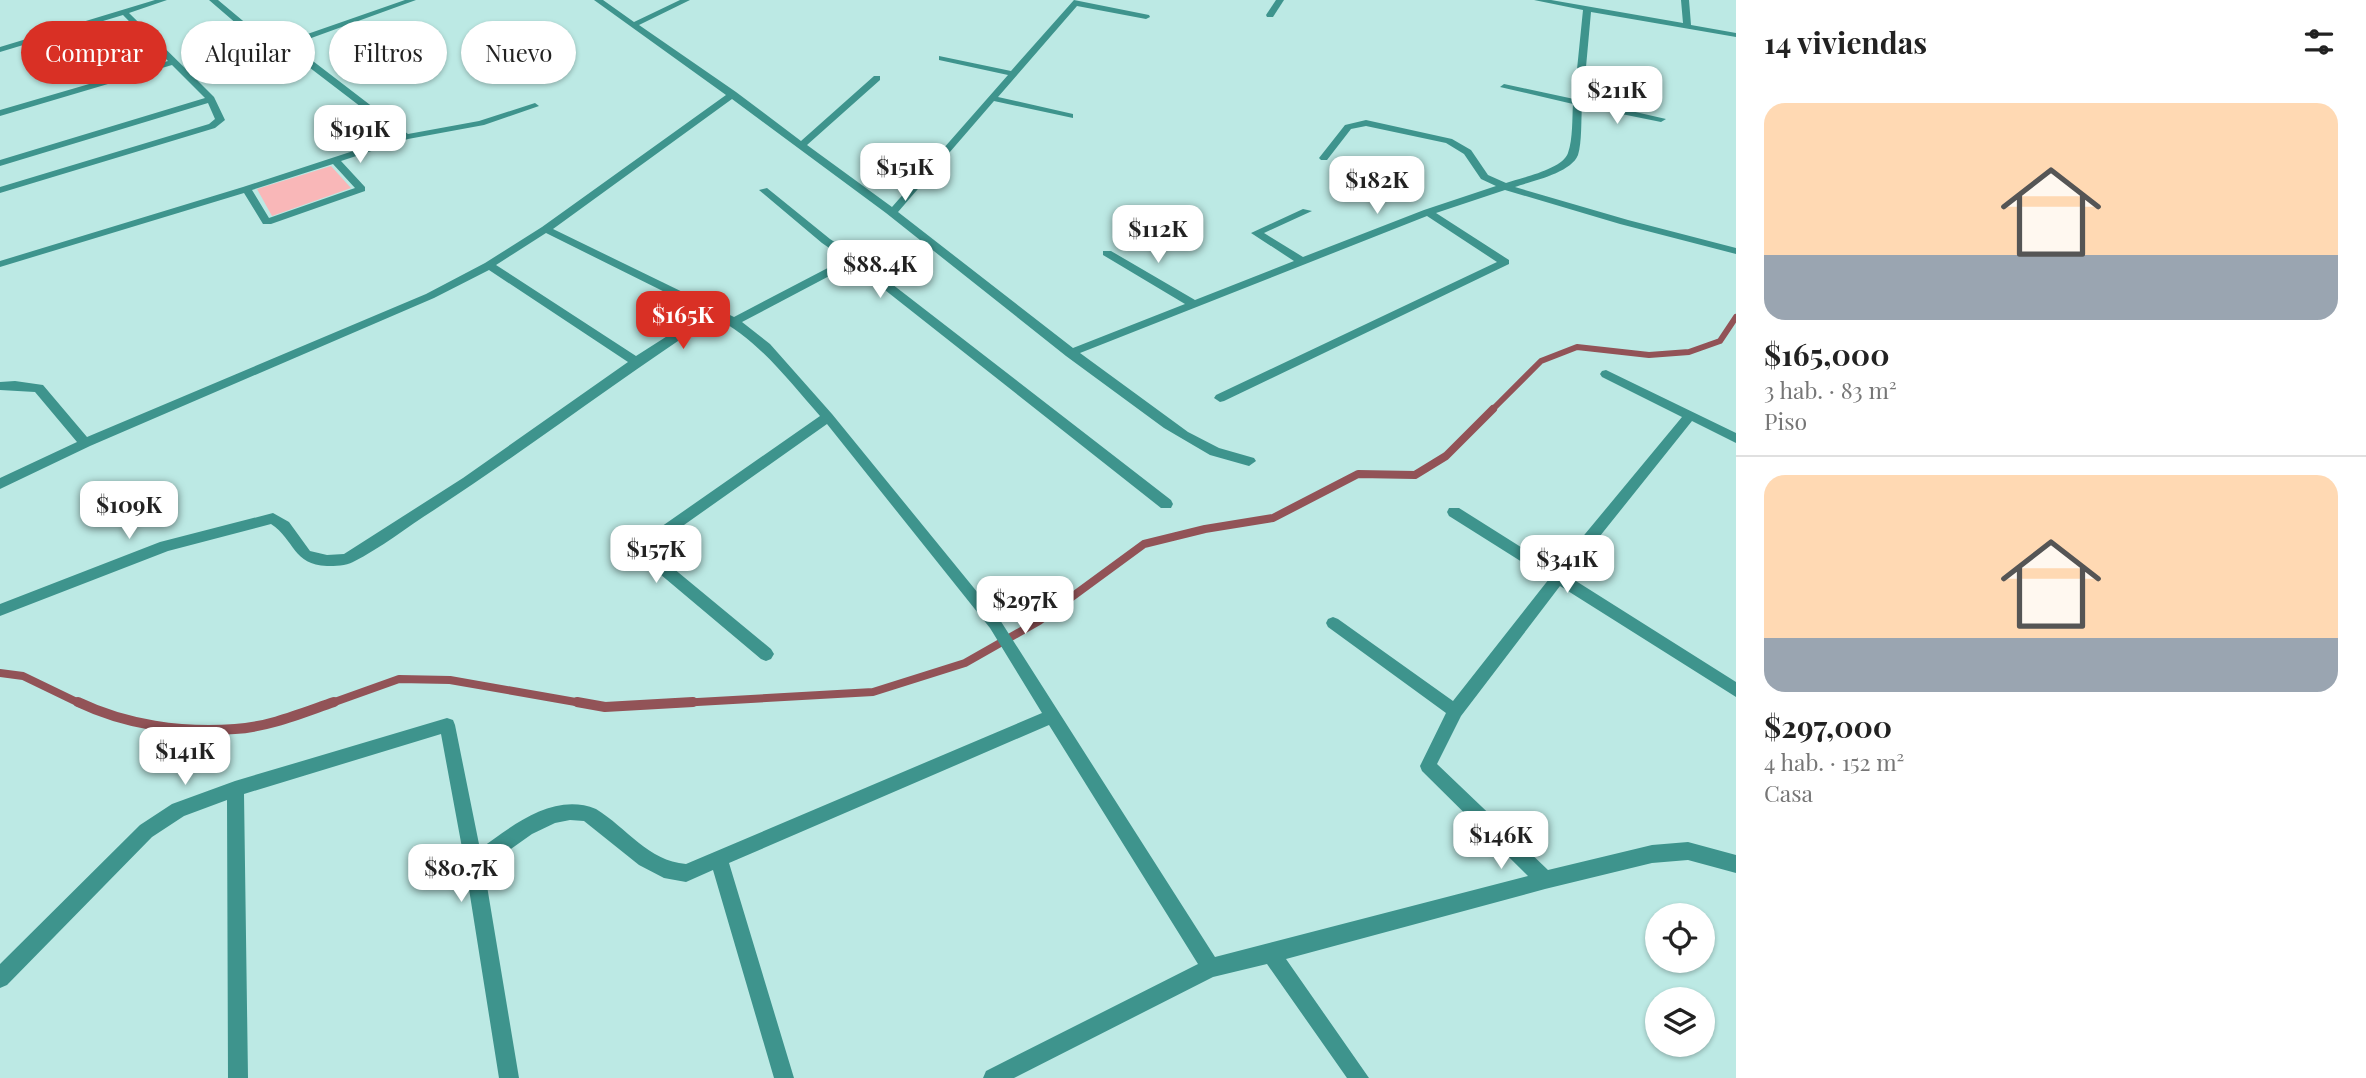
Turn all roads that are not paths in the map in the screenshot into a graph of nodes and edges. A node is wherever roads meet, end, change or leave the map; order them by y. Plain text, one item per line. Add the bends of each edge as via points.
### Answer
1 (163, 0) edge
2 (213, 0) edge
3 (412, 0) edge
4 (598, 0) edge
5 (686, 0) edge
6 (1280, 0) edge
7 (1538, 0) edge
8 (1685, 0) edge
9 (1077, 1) edge
10 (395, 2) edge
11 (1587, 9) junction
12 (124, 12) junction
13 (1270, 15) dead end
14 (1146, 17) dead end
15 (238, 21) edge
16 (633, 25) junction
17 (1687, 26) junction
18 (315, 34) edge
19 (1736, 35) edge
20 (0, 50) edge
21 (942, 58) dead end
22 (174, 62) junction
23 (315, 67) edge
24 (181, 69) edge
25 (1013, 74) junction
26 (877, 78) dead end
27 (197, 84) edge
28 (1504, 87) dead end
29 (733, 94) junction
30 (992, 98) junction
31 (211, 99) junction
32 (1578, 102) junction
33 (535, 106) dead end
34 (0, 113) edge
35 (1070, 116) dead end
36 (1661, 119) dead end
37 (406, 137) junction
38 (801, 145) junction
39 (1324, 158) dead end
40 (335, 161) junction
41 (0, 163) edge
42 (1506, 187) junction
43 (246, 189) junction
44 (0, 190) edge
45 (764, 190) dead end
46 (1307, 211) dead end
47 (1429, 212) junction
48 (892, 213) junction
49 (546, 229) junction
50 (1736, 251) edge
51 (1107, 253) dead end
52 (853, 259) junction
53 (1303, 262) junction
54 (0, 264) edge
55 (489, 265) junction
56 (1194, 304) junction
57 (713, 312) junction
58 (734, 322) junction
59 (1070, 353) junction
60 (636, 362) junction
61 (1606, 374) dead end
62 (0, 386) edge
63 (1220, 398) dead end
64 (1690, 415) junction
65 (828, 417) junction
66 (1736, 438) edge
67 (85, 443) junction
68 (1249, 461) dead end
69 (0, 484) edge
70 (1166, 503) dead end
71 (1454, 512) dead end
72 (1557, 579) junction
73 (0, 610) edge
74 (1333, 623) dead end
75 (765, 654) dead end
76 (1736, 690) edge
77 (1455, 711) junction
78 (1054, 716) junction
79 (235, 789) junction
80 (719, 859) junction
81 (1735, 860) edge
82 (474, 864) junction
83 (1545, 880) junction
84 (1271, 954) junction
85 (1211, 968) junction
86 (0, 978) edge
87 (238, 1078) edge
88 (509, 1078) edge
89 (784, 1078) edge
90 (993, 1078) edge
91 (1359, 1078) edge

1 - 12 street
2 - 15 street
3 - 10 street
4 - 16 street
5 - 16 street
6 - 13 street
7 - 11 street
8 - 17 street
9 - 14 street
9 - 25 street
10 - 18 street
11 - 17 street
11 - 32 street
12 - 20 street
12 - 22 street
16 - 29 street
17 - 19 street
21 - 25 street
22 - 24 street
22 - 34 street
23 - 37 street
25 - 30 street
26 - 38 street
27 - 31 street
28 - 32 street
29 - 38 street
29 - 49 street
30 - 35 street
30 - 48 street
31 - 41 street
31 - 44 street via 220,120 212,127
32 - 36 street
32 - 42 street via 1573,155 1566,164
33 - 37 street via 481,124
37 - 40 street
38 - 48 street
39 - 42 street via 1348,127 1366,123 1449,141 1468,152 1485,177
40 - 43 street
40 - 43 street via 362,189 267,222
42 - 47 street
42 - 50 street
43 - 54 street
45 - 52 street
46 - 53 street via 1256,233
47 - 53 street
47 - 63 street via 1505,262
48 - 59 street
49 - 55 street
49 - 57 street
51 - 56 street
52 - 58 street
52 - 70 street
53 - 56 street
55 - 60 street
55 - 67 street via 349,332
56 - 59 street
57 - 58 street
57 - 60 street
58 - 65 street via 766,347
59 - 68 street via 1190,439 1217,454
60 - 73 street via 468,481 347,559 311,559 297,547 285,525 273,518 165,546
61 - 64 street
62 - 67 street via 39,388
64 - 66 street
64 - 72 street
65 - 75 street via 640,549
65 - 78 street via 995,624
67 - 69 street
71 - 72 street
72 - 76 street
72 - 77 street
74 - 77 street
77 - 83 street via 1428,766
78 - 80 street
78 - 85 street
79 - 82 street via 447,724
79 - 86 street via 178,810 146,831
79 - 87 street
80 - 82 street via 685,873 671,872 654,866 587,813 561,811
80 - 89 street
81 - 83 street via 1688,851 1652,854
82 - 88 street
83 - 84 street
84 - 85 street
84 - 91 street
85 - 90 street

